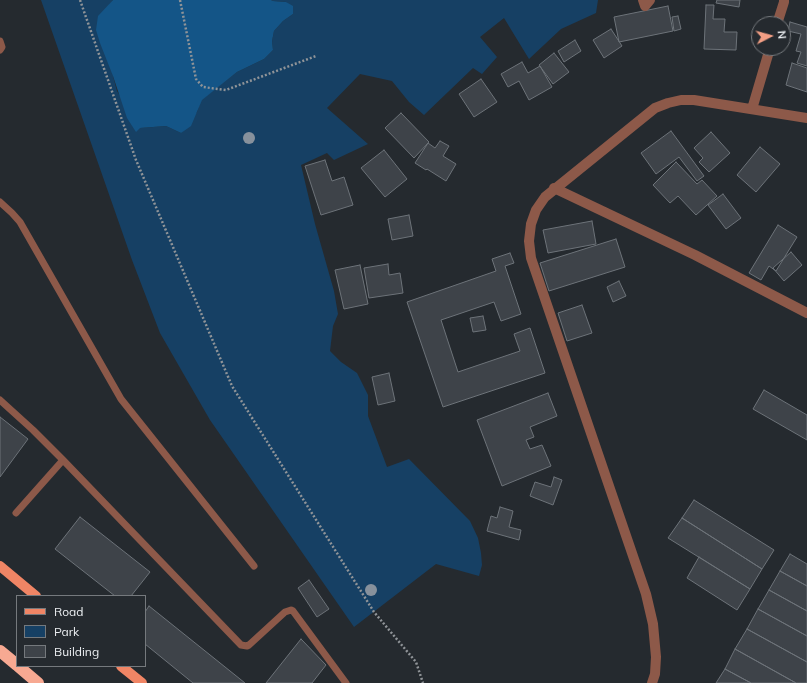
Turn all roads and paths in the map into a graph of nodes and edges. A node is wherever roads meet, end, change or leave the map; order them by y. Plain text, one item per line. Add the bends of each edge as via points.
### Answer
1 (80, 0) edge
2 (180, 0) edge
3 (643, 0) edge
4 (650, 0) edge
5 (784, 0) edge
6 (780, 16) edge
7 (0, 41) edge
8 (0, 50) edge
9 (316, 56) dead end
10 (768, 56) edge
11 (752, 109) junction
12 (807, 118) edge
13 (554, 188) junction
14 (0, 202) edge
15 (807, 314) edge
16 (0, 400) edge
17 (63, 460) junction
18 (16, 513) dead end
19 (0, 566) edge
20 (254, 566) dead end
21 (35, 595) edge
22 (0, 652) edge
23 (16, 665) edge
24 (18, 667) edge
25 (122, 667) edge
26 (341, 681) edge
27 (38, 683) edge
28 (142, 683) edge
29 (423, 683) edge
30 (652, 683) edge

1 - 29 path via 136,160 232,386 374,612 416,662
2 - 9 path via 196,79 203,87 226,90
3 - 4 street via 645,6
5 - 6 street
7 - 8 lane
10 - 11 street
11 - 12 street
11 - 13 street via 694,100 681,100 655,108
13 - 15 street via 695,255
13 - 30 street via 536,210 531,224 531,258 646,594 653,624 656,657
14 - 20 lane via 20,222 121,399
16 - 17 lane
17 - 18 lane
17 - 26 lane via 241,645 249,645 285,612 291,610
19 - 21 main road
22 - 23 highway
24 - 27 highway
25 - 28 main road

